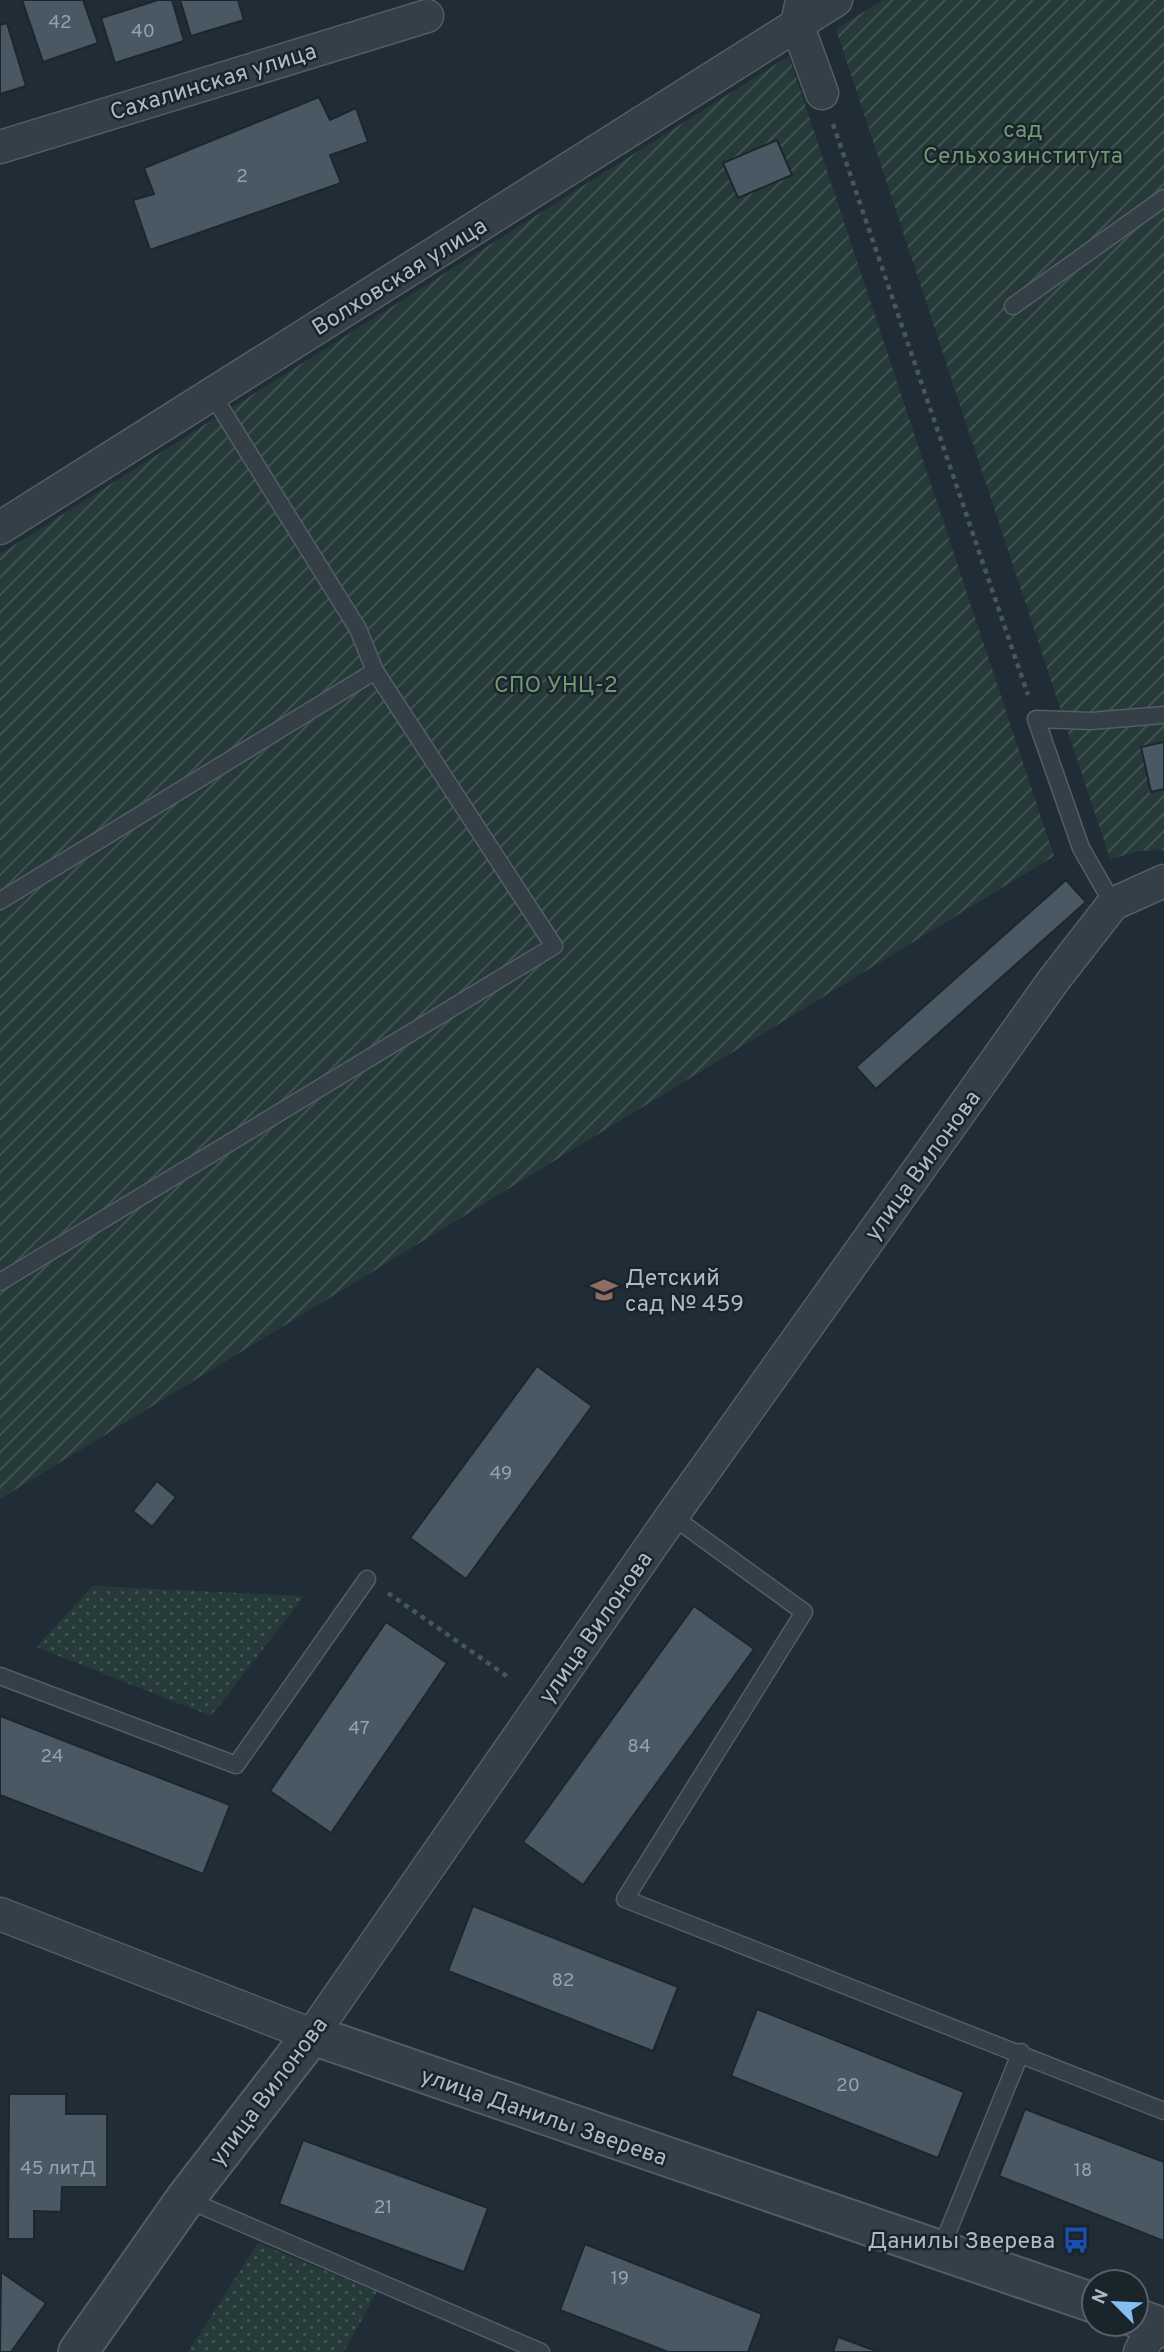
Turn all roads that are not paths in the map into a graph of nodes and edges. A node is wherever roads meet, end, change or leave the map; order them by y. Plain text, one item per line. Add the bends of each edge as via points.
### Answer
1 (836, 0) edge
2 (800, 12) edge
3 (427, 16) dead end
4 (822, 93) road end
5 (0, 147) edge
6 (1164, 198) edge
7 (1013, 306) dead end
8 (212, 394) junction
9 (0, 528) edge
10 (375, 671) junction
11 (1164, 715) edge
12 (1164, 881) edge
13 (0, 901) edge
14 (1113, 904) junction
15 (0, 1282) edge
16 (672, 1516) junction
17 (367, 1579) road end
18 (0, 1675) edge
19 (0, 1914) edge
20 (312, 2035) junction
21 (1021, 2052) junction
22 (1164, 2110) edge
23 (186, 2198) junction
24 (940, 2251) junction
25 (1080, 2298) edge
26 (78, 2352) edge
27 (541, 2352) edge

1 - 2 street
2 - 4 street
2 - 8 street, Волховская улица
3 - 5 street, Сахалинская улица
6 - 7 lane
8 - 9 street, Волховская улица
8 - 10 lane via 358,629
10 - 13 lane
10 - 15 lane via 554,946
11 - 14 lane via 1036,719 1081,848
12 - 14 street
14 - 16 street, улица Вилонова via 1045,992
16 - 20 street, улица Вилонова
16 - 21 lane via 804,1612 625,1899
17 - 18 lane via 236,1765
19 - 20 street, улица Данилы Зверева
20 - 23 street, улица Вилонова
20 - 24 street, улица Данилы Зверева
21 - 22 lane
21 - 24 lane
23 - 26 street, улица Вилонова
23 - 27 lane
24 - 25 street, улица Данилы Зверева

